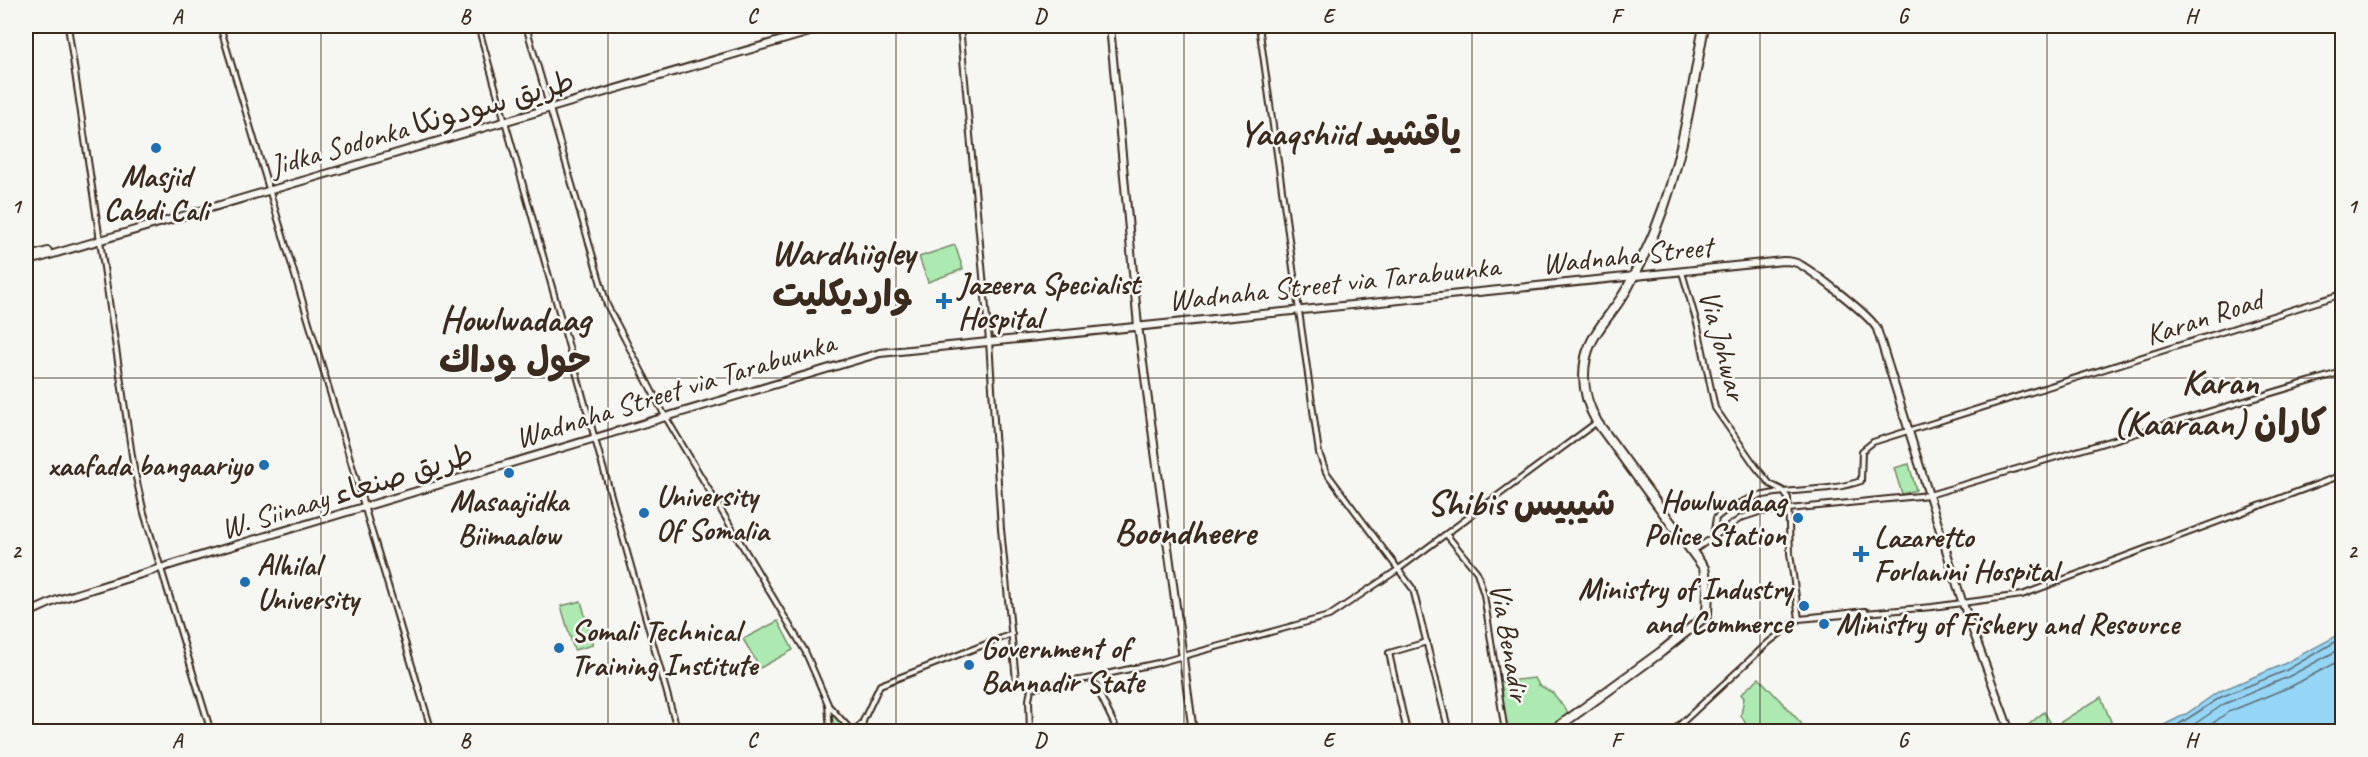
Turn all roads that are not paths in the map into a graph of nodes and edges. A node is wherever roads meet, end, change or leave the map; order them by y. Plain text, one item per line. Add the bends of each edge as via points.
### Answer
1 (68, 26) edge
2 (220, 26) edge
3 (478, 26) edge
4 (526, 26) edge
5 (817, 26) edge
6 (830, 26) edge
7 (960, 26) edge
8 (1110, 26) edge
9 (1258, 26) edge
10 (1706, 26) edge
11 (550, 108) junction
12 (504, 120) junction
13 (269, 189) junction
14 (99, 239) junction
15 (26, 257) edge
16 (26, 262) edge
17 (1724, 267) junction
18 (1682, 272) junction
19 (1656, 274) junction
20 (1634, 277) junction
21 (1517, 288) joint
22 (2343, 294) edge
23 (1297, 312) junction
24 (1138, 327) junction
25 (990, 342) junction
26 (956, 345) junction
27 (820, 371) junction
28 (2343, 372) edge
29 (666, 417) junction
30 (1597, 422) junction
31 (1907, 431) junction
32 (594, 440) junction
33 (2343, 475) edge
34 (1782, 490) junction
35 (1928, 496) junction
36 (364, 508) junction
37 (1788, 508) junction
38 (1446, 534) junction
39 (1713, 536) junction
40 (1693, 551) junction
41 (163, 569) junction
42 (1399, 569) junction
43 (1962, 602) junction
44 (26, 615) edge
45 (1799, 619) junction
46 (1012, 634) junction
47 (1427, 642) junction
48 (1183, 656) junction
49 (1102, 675) dead end
50 (1031, 688) junction
51 (828, 704) junction
52 (863, 721) junction
53 (211, 732) edge
54 (432, 732) edge
55 (678, 732) edge
56 (830, 732) edge
57 (862, 732) edge
58 (1030, 732) edge
59 (1118, 732) edge
60 (1193, 732) edge
61 (1407, 732) edge
62 (1449, 732) edge
63 (1504, 732) edge
64 (1553, 732) edge
65 (1672, 732) edge
66 (2008, 732) edge

1 - 14 street
2 - 13 street
3 - 12 street
4 - 11 street
5 - 11 main road, Jidka Sodonka طريق سودونكا
6 - 11 main road, Jidka Sodonka طريق سودونكا
7 - 25 street
8 - 24 main road
9 - 23 street
10 - 20 highway via 1668,192
11 - 12 main road, Jidka Sodonka طريق سودونكا
11 - 29 street via 607,305
12 - 13 main road, Jidka Sodonka طريق سودونكا
12 - 32 street
13 - 14 main road, Jidka Sodonka طريق سودونكا
13 - 36 street
14 - 15 main road, Jidka Sodonka طريق سودونكا
14 - 16 main road, Jidka Sodonka طريق سودونكا
14 - 41 street via 134,469
17 - 18 main road, Wadnaha Street
17 - 19 main road
17 - 31 main road, Wadnaha Street via 1778,263 1796,266 1868,319
18 - 19 main road, Wadnaha Street
18 - 34 street, Via Johwar via 1715,408 1767,481
19 - 20 main road, Wadnaha Street
20 - 21 main road, Wadnaha Street via Tarabuunka
20 - 30 highway via 1595,335 1587,355 1584,389
21 - 23 main road, Wadnaha Street
22 - 31 street, Karan Road
23 - 24 main road, Wadnaha Street
23 - 42 street via 1322,463
24 - 25 main road, Wadnaha Street
24 - 48 main road
25 - 26 main road, Wadnaha Street
25 - 46 street via 1001,529
26 - 27 main road, Wadnaha Street via 868,358
26 - 27 main road, Wadnaha Street via Tarabuunka via 880,353
27 - 29 main road, Wadnaha Street via Tarabuunka
27 - 29 main road, W. Siinaay طريق صنعاء
28 - 35 street
29 - 32 main road, W. Siinaay طريق صنعاء
29 - 51 street via 817,675
30 - 38 street
30 - 40 highway
31 - 34 street, Karan Road via 1873,442 1862,451 1861,481
31 - 35 main road, Wadnaha Street
32 - 36 main road, W. Siinaay طريق صنعاء
32 - 55 street
33 - 43 street via 2032,592
34 - 37 street via 1788,498
34 - 39 street via 1754,497 1722,512 1716,518
35 - 37 street
35 - 43 main road, Wadnaha Street
36 - 41 main road, W. Siinaay طريق صنعاء
36 - 54 street
37 - 39 street via 1741,518
37 - 45 street
38 - 42 street
38 - 63 street, Via Benadir via 1477,572 1484,595
39 - 40 street
40 - 64 highway via 1706,576 1707,615
41 - 44 main road, W. Siinaay طريق صنعاء
41 - 53 street
42 - 47 street via 1413,589
42 - 48 street via 1329,616
43 - 45 street
43 - 66 main road, Wadnaha Street
45 - 65 street
46 - 50 street via 1018,683
46 - 52 street via 880,685
47 - 61 street via 1389,653
47 - 62 street
48 - 49 street
48 - 60 main road
50 - 58 street
50 - 59 street via 1092,678
51 - 52 street via 851,730
51 - 56 street
52 - 57 street

